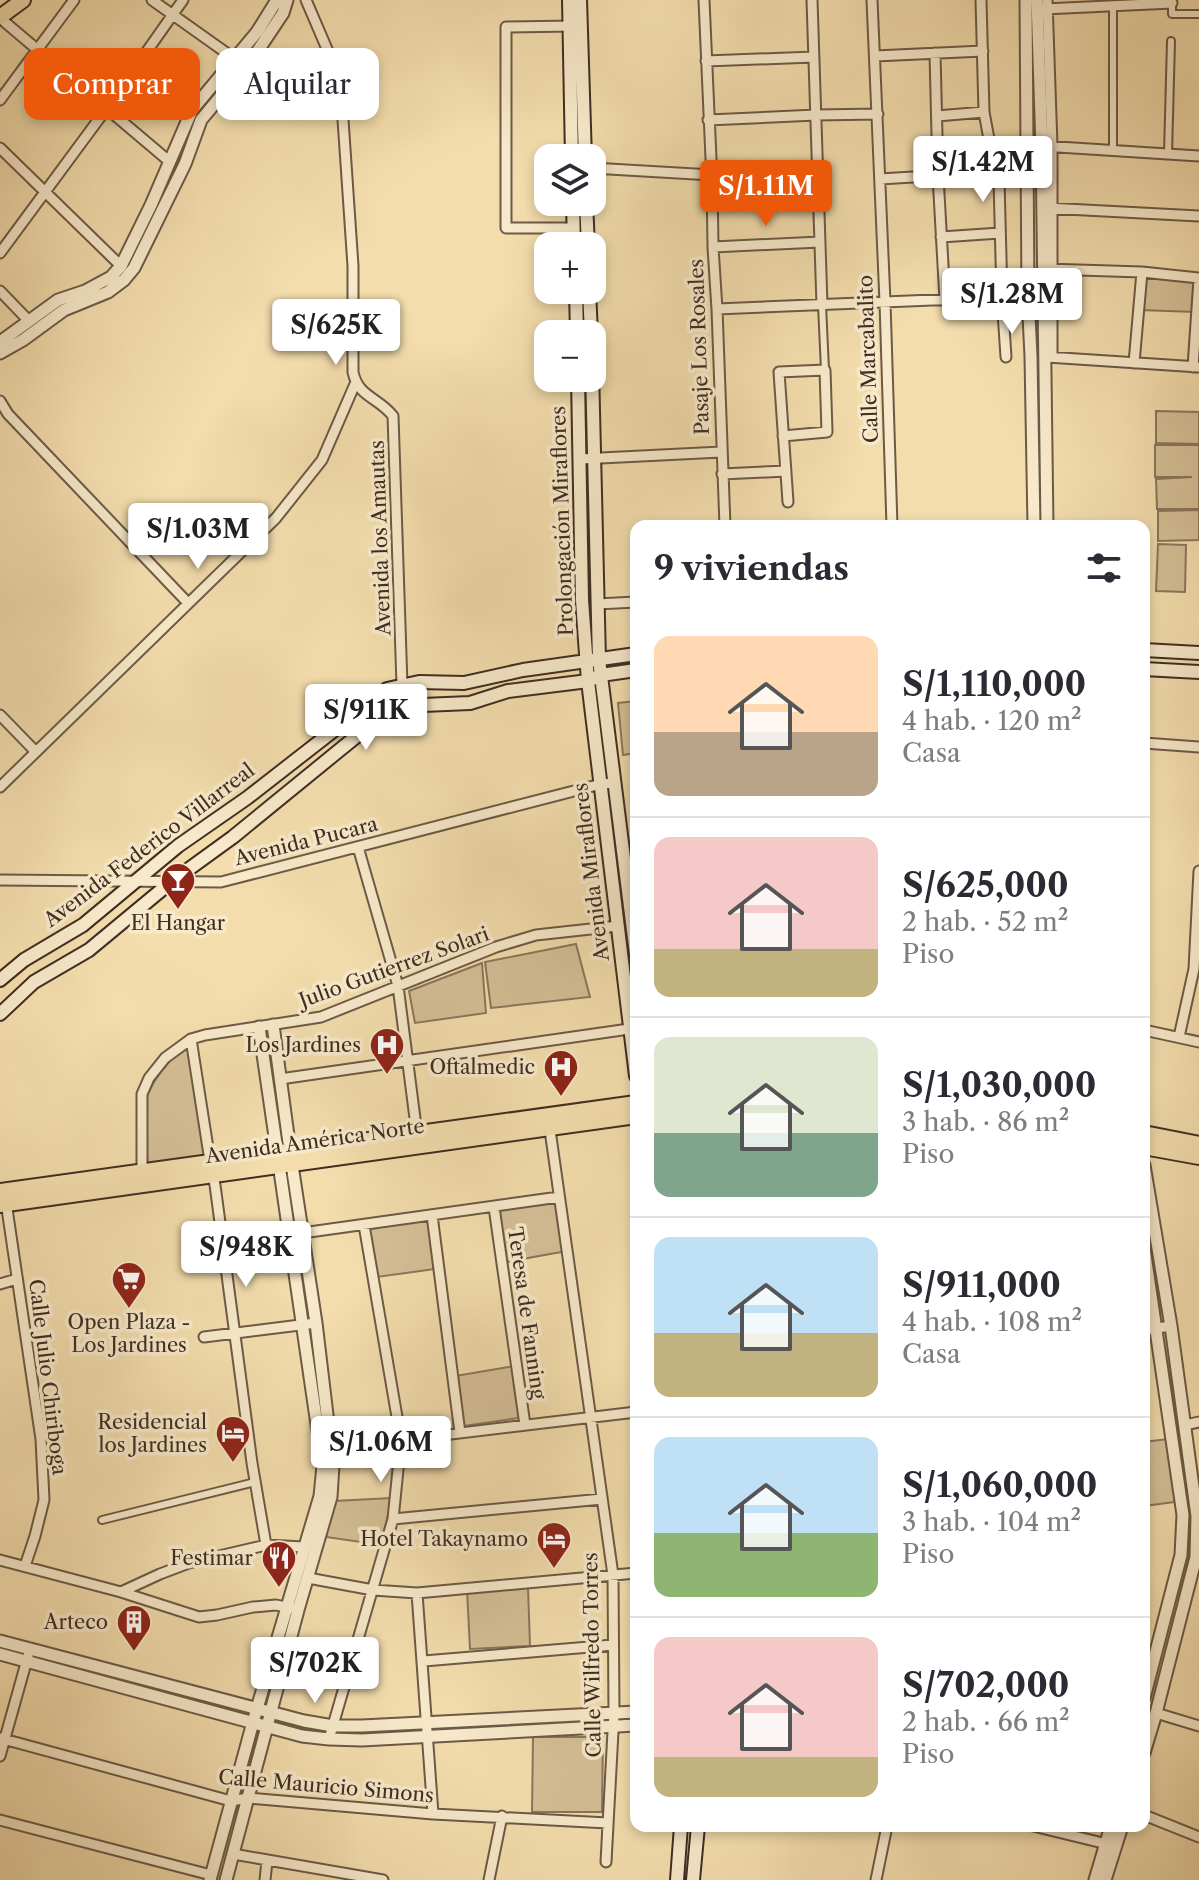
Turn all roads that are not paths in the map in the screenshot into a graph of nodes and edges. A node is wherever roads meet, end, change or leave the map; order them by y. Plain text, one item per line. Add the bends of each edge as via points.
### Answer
1 (9, 0) edge
2 (23, 0) edge
3 (74, 0) edge
4 (152, 0) edge
5 (183, 0) edge
6 (277, 0) edge
7 (287, 0) edge
8 (306, 0) edge
9 (569, 0) edge
10 (580, 0) edge
11 (704, 0) edge
12 (812, 0) edge
13 (872, 0) edge
14 (981, 0) edge
15 (1117, 4) edge
16 (1037, 5) edge
17 (1172, 5) edge
18 (0, 7) edge
19 (1199, 14) edge
20 (173, 15) junction
21 (0, 18) edge
22 (575, 26) junction
23 (1171, 41) dead end
24 (37, 48) edge
25 (39, 48) edge
26 (150, 48) edge
27 (220, 48) edge
28 (244, 48) edge
29 (983, 51) junction
30 (935, 53) junction
31 (875, 56) junction
32 (814, 57) junction
33 (706, 61) junction
34 (24, 68) edge
35 (216, 82) edge
36 (0, 100) edge
37 (984, 112) junction
38 (878, 114) junction
39 (816, 115) junction
40 (937, 116) junction
41 (98, 120) edge
42 (121, 120) edge
43 (708, 120) junction
44 (572, 144) edge
45 (584, 144) edge
46 (1027, 145) junction
47 (1047, 146) junction
48 (0, 148) edge
49 (1113, 151) junction
50 (1168, 154) junction
51 (1199, 156) edge
52 (170, 162) junction
53 (606, 169) edge
54 (995, 172) junction
55 (938, 176) junction
56 (712, 178) junction
57 (818, 178) junction
58 (880, 179) junction
59 (45, 192) junction
60 (1046, 208) junction
61 (574, 216) edge
62 (1199, 216) edge
63 (574, 228) junction
64 (574, 232) edge
65 (1000, 233) junction
66 (941, 237) junction
67 (820, 242) junction
68 (713, 247) junction
69 (0, 253) edge
70 (121, 266) junction
71 (1046, 269) junction
72 (1142, 272) junction
73 (1199, 278) edge
74 (0, 291) edge
75 (1043, 294) junction
76 (1028, 296) junction
77 (1002, 297) junction
78 (945, 300) junction
79 (885, 302) junction
80 (822, 305) junction
81 (717, 309) junction
82 (29, 321) junction
83 (0, 342) edge
84 (0, 353) edge
85 (1031, 356) junction
86 (1006, 357) dead end
87 (1048, 357) junction
88 (1134, 363) junction
89 (1196, 367) edge
90 (825, 370) junction
91 (355, 384) junction
92 (579, 392) edge
93 (593, 392) edge
94 (0, 401) edge
95 (783, 436) junction
96 (721, 452) junction
97 (581, 459) junction
98 (595, 459) junction
99 (786, 471) junction
100 (722, 474) junction
101 (788, 502) dead end
102 (725, 520) edge
103 (892, 520) edge
104 (1034, 520) edge
105 (1047, 520) edge
106 (630, 602) edge
107 (188, 603) junction
108 (597, 604) junction
109 (1150, 650) edge
110 (1199, 653) edge
111 (630, 655) edge
112 (593, 661) junction
113 (1150, 669) edge
114 (630, 671) edge
115 (1199, 672) edge
116 (601, 675) junction
117 (588, 681) junction
118 (402, 685) junction
119 (410, 707) junction
120 (0, 715) edge
121 (1150, 743) edge
122 (1199, 747) edge
123 (35, 751) junction
124 (615, 783) junction
125 (601, 784) junction
126 (0, 787) edge
127 (358, 847) junction
128 (1199, 871) edge
129 (0, 880) edge
130 (136, 881) junction
131 (171, 882) junction
132 (630, 908) edge
133 (630, 916) edge
134 (617, 922) junction
135 (1196, 969) edge
136 (0, 980) edge
137 (398, 986) junction
138 (630, 1009) edge
139 (0, 1014) edge
140 (273, 1025) junction
141 (259, 1027) junction
142 (630, 1029) edge
143 (1150, 1031) edge
144 (1179, 1037) junction
145 (191, 1039) junction
146 (1199, 1042) edge
147 (408, 1061) junction
148 (280, 1079) junction
149 (630, 1104) edge
150 (630, 1116) edge
151 (549, 1122) junction
152 (417, 1134) junction
153 (1150, 1134) edge
154 (1199, 1144) edge
155 (1150, 1148) edge
156 (1199, 1157) edge
157 (284, 1159) junction
158 (211, 1169) junction
159 (142, 1171) junction
160 (559, 1197) junction
161 (2, 1198) edge
162 (1150, 1201) edge
163 (494, 1207) junction
164 (432, 1215) junction
165 (364, 1225) junction
166 (303, 1234) junction
167 (288, 1235) junction
168 (17, 1279) junction
169 (0, 1284) edge
170 (316, 1323) junction
171 (302, 1324) junction
172 (1171, 1326) junction
173 (1150, 1329) edge
174 (236, 1333) junction
175 (204, 1337) dead end
176 (630, 1413) edge
177 (591, 1417) junction
178 (1199, 1422) edge
179 (525, 1425) junction
180 (1185, 1425) junction
181 (460, 1433) junction
182 (401, 1440) junction
183 (327, 1449) junction
184 (255, 1482) junction
185 (602, 1499) junction
186 (393, 1519) junction
187 (102, 1520) dead end
188 (266, 1545) junction
189 (304, 1547) junction
190 (1181, 1555) junction
191 (1196, 1557) junction
192 (0, 1560) edge
193 (25, 1566) junction
194 (630, 1574) edge
195 (613, 1575) junction
196 (308, 1578) junction
197 (373, 1590) junction
198 (121, 1592) junction
199 (417, 1593) junction
200 (292, 1608) junction
201 (0, 1641) edge
202 (613, 1645) junction
203 (0, 1654) edge
204 (28, 1655) junction
205 (424, 1661) junction
206 (1150, 1667) edge
207 (1150, 1682) edge
208 (162, 1684) junction
209 (1163, 1685) junction
210 (158, 1697) junction
211 (257, 1709) junction
212 (271, 1712) junction
213 (630, 1712) edge
214 (614, 1713) junction
215 (1156, 1713) junction
216 (253, 1722) junction
217 (268, 1726) junction
218 (333, 1726) junction
219 (630, 1726) edge
220 (1199, 1726) edge
221 (613, 1727) junction
222 (428, 1730) junction
223 (1150, 1733) edge
224 (2, 1739) edge
225 (329, 1739) junction
226 (0, 1756) edge
227 (248, 1798) junction
228 (231, 1801) junction
229 (433, 1814) junction
230 (502, 1816) junction
231 (1150, 1817) edge
232 (0, 1820) edge
233 (608, 1823) junction
234 (681, 1832) edge
235 (697, 1832) edge
236 (886, 1832) edge
237 (1058, 1832) edge
238 (1111, 1832) edge
239 (1119, 1832) edge
240 (1199, 1837) edge
241 (1111, 1845) junction
242 (233, 1854) junction
243 (267, 1861) junction
244 (606, 1862) dead end
245 (210, 1878) edge
246 (226, 1880) edge
247 (265, 1880) edge
248 (383, 1880) edge
249 (489, 1880) edge
250 (677, 1880) edge
251 (693, 1880) edge
252 (876, 1880) edge
253 (1095, 1880) edge
254 (1108, 1880) edge

1 - 18 main road
2 - 21 main road
3 - 25 street
4 - 20 street
5 - 20 street
6 - 28 street
7 - 84 street via 255,55 201,120 134,268 108,292 64,310
8 - 91 street via 341,91
9 - 22 main road
10 - 22 main road
11 - 33 street, Pasaje Los Rosales
12 - 32 street
13 - 31 street, Calle Marcabalito
14 - 29 street
15 - 16 street
15 - 17 street
15 - 49 street
16 - 46 street
16 - 47 street
17 - 19 street
20 - 26 street
20 - 27 street
21 - 24 street
22 - 44 main road
22 - 45 main road
22 - 63 street via 506,27 506,228
23 - 50 street
29 - 30 street
29 - 37 street
30 - 31 street
30 - 40 street
31 - 38 street, Calle Marcabalito
32 - 33 street
32 - 39 street
33 - 43 street, Pasaje Los Rosales
34 - 36 street
35 - 52 street via 192,110
37 - 40 street
37 - 54 street
38 - 39 street
38 - 58 street, Calle Marcabalito
39 - 43 street
39 - 57 street
40 - 55 street
41 - 59 street
42 - 52 street
43 - 56 street, Pasaje Los Rosales
46 - 47 street
46 - 76 street
47 - 49 street
47 - 60 street
48 - 59 street
49 - 50 street
50 - 51 street
52 - 70 street
53 - 56 street
54 - 55 street
54 - 65 street
55 - 58 street
55 - 66 street
56 - 57 street
56 - 68 street, Pasaje Los Rosales
57 - 67 street
58 - 79 street, Calle Marcabalito
59 - 69 street
59 - 70 street
60 - 62 street
60 - 71 street
61 - 63 main road
63 - 64 main road
65 - 66 street
65 - 77 street
66 - 78 street
67 - 68 street
67 - 80 street
68 - 81 street, Pasaje Los Rosales
70 - 82 street via 111,277 58,300
71 - 72 street
71 - 75 street
71 - 87 street
72 - 73 street
72 - 88 street
73 - 89 street
74 - 82 street
75 - 76 street
75 - 87 street
76 - 77 street
76 - 85 street
77 - 78 street
77 - 86 street
78 - 79 street
79 - 80 street
79 - 103 street, Calle Marcabalito
80 - 81 street
80 - 90 street
81 - 96 street, Pasaje Los Rosales
82 - 83 street
85 - 87 street
85 - 104 street
87 - 88 street
87 - 105 street
88 - 89 street
90 - 95 street via 827,432
90 - 95 street via 779,372
91 - 107 street via 322,460 276,518
91 - 118 street, Avenida los Amautas via 393,416
92 - 97 main road, Prolongación Miraflores
93 - 98 main road, Prolongación Miraflores
94 - 107 street
95 - 99 street
96 - 98 street
96 - 100 street, Pasaje Los Rosales
97 - 98 street
97 - 112 main road, Prolongación Miraflores via 582,600
98 - 108 main road, Prolongación Miraflores
99 - 100 street
99 - 101 street
100 - 102 street, Pasaje Los Rosales
106 - 108 street
107 - 123 street
108 - 112 main road, Prolongación Miraflores
109 - 110 main road
111 - 112 main road, Avenida Federico Villarreal
112 - 116 main road, Avenida Miraflores
112 - 117 main road, Avenida Miraflores
112 - 118 main road, Avenida Federico Villarreal via 464,683
113 - 115 main road
114 - 116 main road
116 - 117 main road, Avenida Federico Villarreal
116 - 124 main road, Avenida Miraflores
117 - 119 main road, Avenida Federico Villarreal via 508,691 462,704
117 - 125 main road, Avenida Miraflores
118 - 119 street, Avenida los Amautas
118 - 130 main road, Avenida Federico Villarreal via 370,700
119 - 131 main road, Avenida Federico Villarreal via 358,735
120 - 123 street
121 - 122 street
123 - 126 street
124 - 125 street, Avenida Pucara
124 - 132 main road, Avenida Miraflores
125 - 127 street, Avenida Pucara
125 - 134 main road, Avenida Miraflores
127 - 131 street, Avenida Pucara via 221,882
127 - 137 street
128 - 135 street
129 - 130 street, Avenida Pucara
130 - 131 street, Avenida Pucara
130 - 136 main road, Avenida Federico Villarreal via 83,925
131 - 139 main road, Avenida Federico Villarreal via 89,950 34,982
133 - 134 main road
134 - 137 street, Julio Gutierrez Solari via 536,935
134 - 138 main road, Avenida Miraflores
135 - 144 street
137 - 140 street, Julio Gutierrez Solari via 321,1017
137 - 147 street
140 - 141 street, Julio Gutierrez Solari
140 - 148 street
141 - 145 street, Julio Gutierrez Solari
141 - 157 street
142 - 147 street
143 - 144 street
144 - 146 street
145 - 158 street
145 - 159 street, Julio Gutierrez Solari via 165,1058 142,1094
147 - 148 street
147 - 152 street
148 - 157 street
149 - 151 main road, Avenida América Norte
150 - 151 main road, Avenida América Norte
151 - 152 main road, Avenida América Norte
151 - 157 main road, Avenida América Norte
151 - 160 street, Calle Wilfredo Torres
152 - 157 main road, Avenida América Norte
153 - 154 main road
155 - 156 main road
157 - 158 main road, Avenida América Norte
157 - 166 street
157 - 167 street
158 - 159 main road, Avenida América Norte
158 - 161 main road, Avenida América Norte
158 - 174 street
159 - 161 main road, Avenida América Norte
160 - 163 street
160 - 177 street, Calle Wilfredo Torres
161 - 168 street, Calle Julio Chiriboga
162 - 172 street
163 - 164 street
163 - 179 street, Teresa de Fanning
164 - 165 street
164 - 181 street
165 - 166 street
165 - 182 street
166 - 167 street
166 - 170 street
167 - 171 street
168 - 169 street
168 - 193 street, Calle Julio Chiriboga via 41,1439 44,1500
170 - 171 street
170 - 183 street
171 - 174 street
171 - 183 street
172 - 173 street
172 - 180 street
173 - 190 street via 1183,1515
174 - 175 street
174 - 184 street
176 - 177 street
177 - 179 street
177 - 185 street, Calle Wilfredo Torres
178 - 180 street
179 - 181 street
180 - 191 street via 1197,1516
181 - 182 street
182 - 183 street
182 - 186 street
183 - 189 street
183 - 196 street via 331,1497
184 - 187 street
184 - 188 street
185 - 186 street
185 - 195 street, Calle Wilfredo Torres
186 - 197 street
188 - 189 street
188 - 198 street via 189,1563
189 - 200 street
190 - 191 street
190 - 206 street
191 - 209 street
192 - 193 street
193 - 198 street
194 - 195 street
195 - 199 street
195 - 202 street, Calle Wilfredo Torres
196 - 197 street
196 - 200 street
197 - 199 street
197 - 218 street
198 - 200 street via 199,1617 253,1607
199 - 205 street
200 - 211 street
200 - 212 street
201 - 204 street
202 - 205 street
202 - 214 street, Calle Wilfredo Torres
203 - 204 street
204 - 208 street
204 - 210 street
204 - 224 street
205 - 222 street
207 - 209 street
208 - 210 street
208 - 211 street
209 - 215 street
210 - 216 street
211 - 212 street
211 - 216 street
212 - 217 street
212 - 218 street
213 - 214 street
214 - 221 street, Calle Wilfredo Torres
214 - 222 street
215 - 220 street
215 - 223 street
216 - 217 street
216 - 228 street
217 - 225 street
217 - 227 street
218 - 222 street
218 - 225 street
219 - 221 street
221 - 222 street
221 - 233 street, Calle Wilfredo Torres
222 - 225 street
222 - 229 street
224 - 226 street
224 - 228 street, Calle Mauricio Simons
227 - 228 street, Calle Mauricio Simons
227 - 229 street, Calle Mauricio Simons
227 - 242 street
228 - 245 street
229 - 230 street, Calle Mauricio Simons
230 - 233 street, Calle Mauricio Simons
230 - 249 street
231 - 240 street
232 - 245 street
233 - 244 street, Calle Wilfredo Torres
234 - 250 main road
235 - 251 main road
236 - 252 street
237 - 241 street
238 - 241 street
239 - 241 street
241 - 253 street
241 - 254 street
242 - 243 street
242 - 246 street
243 - 247 street
243 - 248 street

